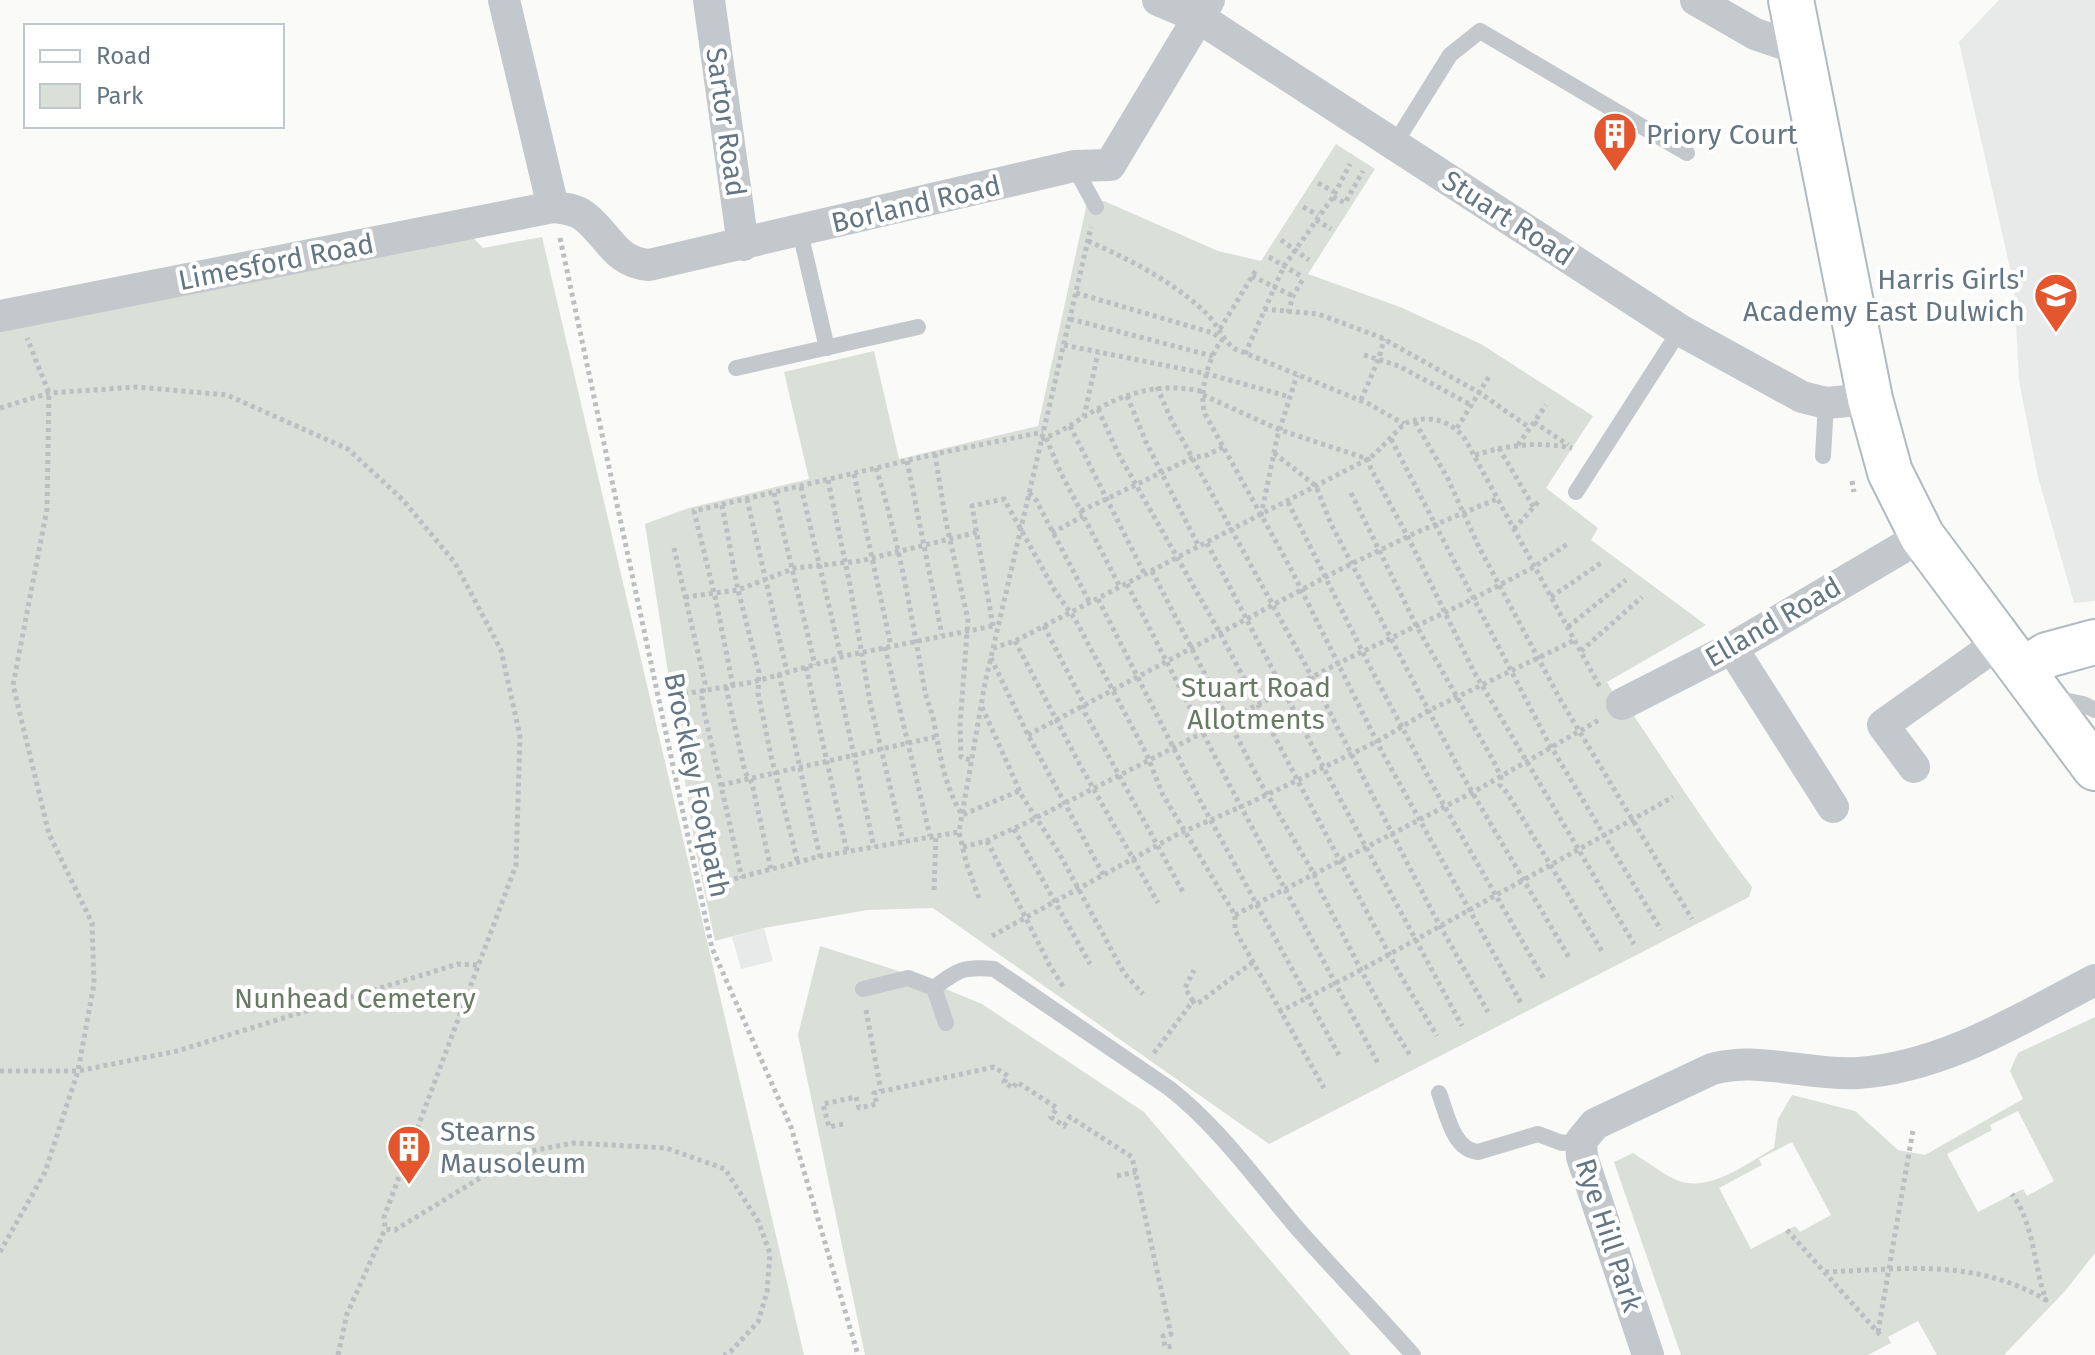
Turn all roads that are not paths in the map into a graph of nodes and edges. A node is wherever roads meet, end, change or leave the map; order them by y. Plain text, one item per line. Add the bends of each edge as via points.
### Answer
1 (504, 0) edge
2 (709, 0) edge
3 (1158, 0) edge
4 (1696, 0) edge
5 (1791, 0) edge
6 (1204, 9) edge
7 (1802, 50) junction
8 (1394, 145) junction
9 (1687, 153) dead end
10 (1074, 166) junction
11 (553, 207) junction
12 (1096, 207) road end
13 (800, 232) junction
14 (743, 245) junction
15 (9, 314) edge
16 (918, 327) dead end
17 (1680, 330) junction
18 (827, 348) junction
19 (736, 368) dead end
20 (1870, 399) junction
21 (1826, 403) junction
22 (1823, 456) dead end
23 (1576, 492) dead end
24 (1922, 536) junction
25 (2095, 642) edge
26 (1732, 648) junction
27 (2021, 669) junction
28 (1618, 708) road end
29 (2095, 710) edge
30 (1914, 767) dead end
31 (2095, 768) edge
32 (1833, 807) dead end
33 (2095, 980) edge
34 (934, 988) junction
35 (864, 995) road end
36 (946, 1023) dead end
37 (1439, 1093) dead end
38 (1581, 1141) junction
39 (1413, 1355) edge
40 (1648, 1355) edge

1 - 11 street
2 - 14 street, Sartor Road
3 - 6 street, Stuart Road
4 - 7 street via 1755,34
5 - 7 street
6 - 8 street, Stuart Road
6 - 10 street, Borland Road via 1110,165
7 - 20 street
8 - 9 lane via 1450,55 1480,31
8 - 17 street, Stuart Road
10 - 12 lane
10 - 13 street, Borland Road
11 - 14 street, Borland Road via 583,215 636,264
11 - 15 street, Limesford Road
13 - 14 street, Borland Road
13 - 18 lane
16 - 18 lane
17 - 21 street, Stuart Road via 1802,397
17 - 23 lane
18 - 19 lane
20 - 21 street, Stuart Road
20 - 24 street via 1890,472
21 - 22 lane
24 - 26 street, Elland Road
24 - 27 street
25 - 27 street via 2047,655
26 - 28 street, Elland Road
26 - 32 street
27 - 29 lane
27 - 30 street via 1883,725
27 - 31 street
33 - 38 street, Rye Hill Park via 1975,1041 1896,1068 1833,1073 1749,1063 1712,1069 1595,1124
34 - 35 lane via 908,978
34 - 36 lane
34 - 39 lane via 957,970 994,969 1169,1088 1195,1108
37 - 38 lane via 1459,1143 1468,1151 1538,1134 1562,1143
38 - 40 street, Rye Hill Park

